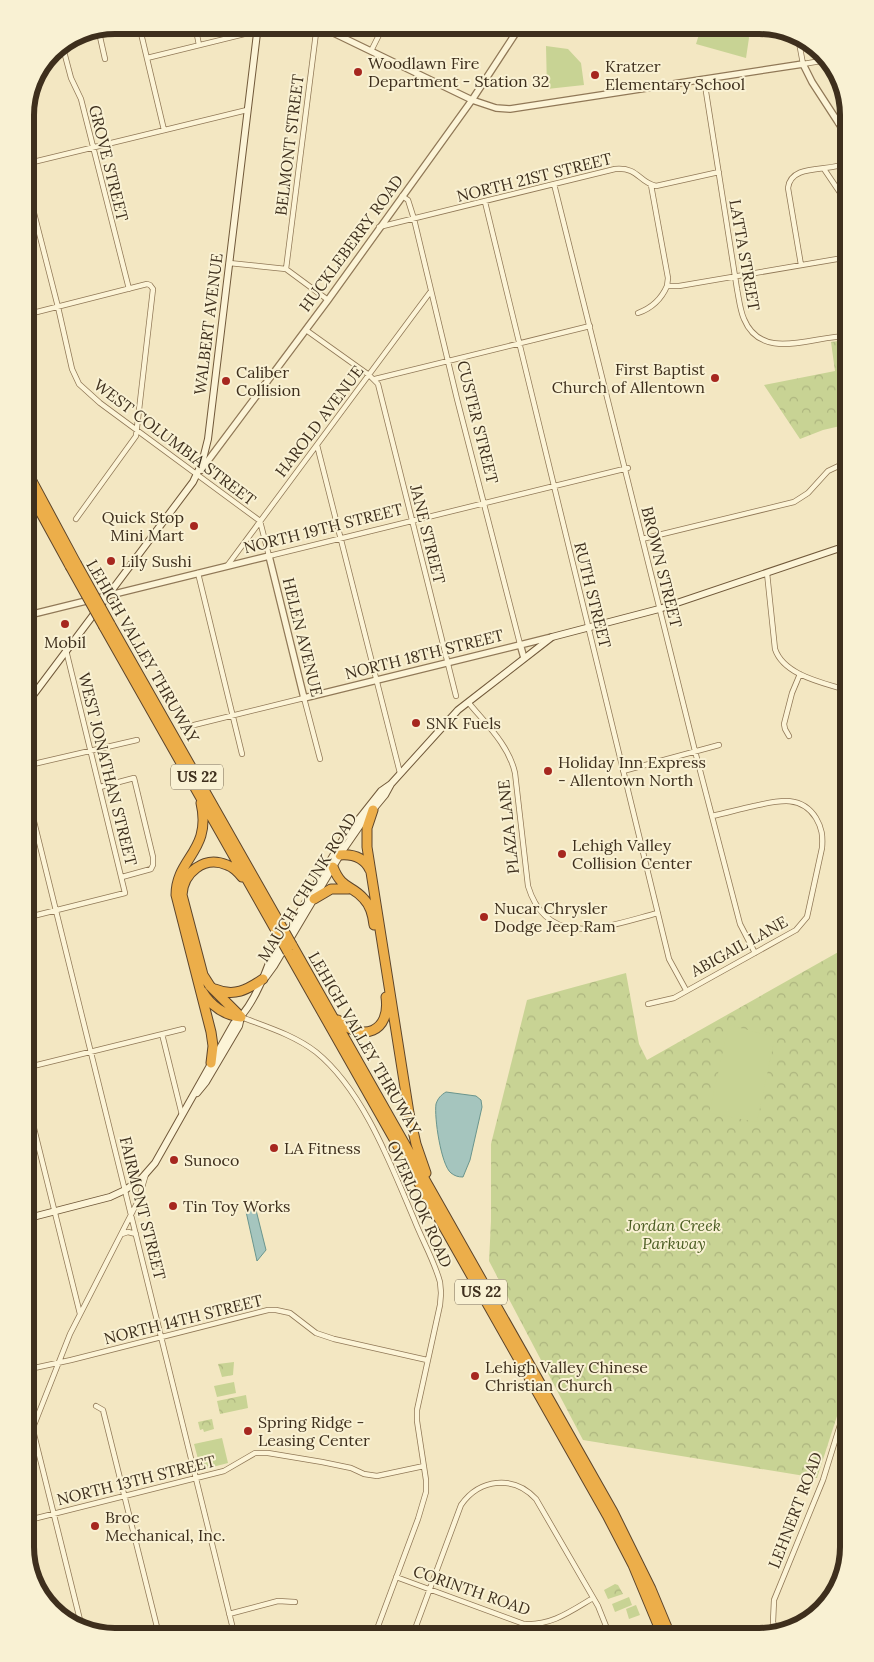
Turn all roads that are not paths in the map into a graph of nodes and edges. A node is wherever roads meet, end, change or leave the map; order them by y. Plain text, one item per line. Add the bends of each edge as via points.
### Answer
1 (141, 34) edge
2 (197, 34) edge
3 (237, 34) edge
4 (256, 34) edge
5 (316, 34) edge
6 (336, 34) edge
7 (380, 34) edge
8 (515, 34) edge
9 (100, 35) edge
10 (799, 44) edge
11 (199, 45) junction
12 (371, 51) junction
13 (64, 52) edge
14 (147, 58) junction
15 (105, 59) dead end
16 (820, 61) edge
17 (803, 64) junction
18 (704, 79) junction
19 (472, 100) junction
20 (248, 110) junction
21 (838, 123) joint
22 (840, 126) edge
23 (164, 130) junction
24 (93, 148) junction
25 (34, 162) edge
26 (840, 166) edge
27 (824, 169) junction
28 (718, 172) junction
29 (554, 184) junction
30 (651, 185) junction
31 (840, 193) edge
32 (402, 196) junction
33 (485, 202) junction
34 (34, 213) edge
35 (414, 219) junction
36 (379, 227) junction
37 (840, 258) edge
38 (229, 263) junction
39 (801, 265) junction
40 (286, 269) junction
41 (735, 276) junction
42 (667, 286) junction
43 (129, 289) junction
44 (431, 291) junction
45 (328, 300) junction
46 (58, 307) junction
47 (34, 313) edge
48 (638, 313) dead end
49 (590, 326) junction
50 (306, 330) junction
51 (840, 337) edge
52 (519, 343) junction
53 (448, 361) junction
54 (369, 375) junction
55 (375, 379) junction
56 (137, 430) junction
57 (318, 445) junction
58 (840, 466) edge
59 (626, 468) junction
60 (198, 474) junction
61 (34, 486) edge
62 (553, 486) junction
63 (34, 499) edge
64 (484, 503) junction
65 (76, 519) dead end
66 (260, 520) junction
67 (412, 521) junction
68 (341, 538) junction
69 (642, 540) junction
70 (840, 548) edge
71 (269, 556) junction
72 (73, 565) junction
73 (227, 566) junction
74 (198, 573) junction
75 (767, 573) junction
76 (107, 596) junction
77 (659, 609) junction
78 (34, 614) edge
79 (107, 625) junction
80 (589, 628) junction
81 (552, 637) junction
82 (520, 644) junction
83 (66, 650) junction
84 (524, 658) junction
85 (447, 662) junction
86 (800, 674) junction
87 (377, 680) junction
88 (840, 688) edge
89 (34, 694) edge
90 (456, 696) dead end
91 (304, 698) junction
92 (468, 702) junction
93 (234, 715) junction
94 (194, 724) dead end
95 (789, 736) dead end
96 (137, 740) dead end
97 (719, 745) dead end
98 (91, 750) junction
99 (695, 752) junction
100 (242, 754) dead end
101 (320, 759) dead end
102 (34, 764) edge
103 (623, 771) junction
104 (400, 773) junction
105 (391, 784) junction
106 (100, 786) junction
107 (199, 794) junction
108 (372, 810) junction
109 (712, 816) junction
110 (34, 822) edge
111 (334, 860) junction
112 (372, 872) junction
113 (122, 877) junction
114 (250, 884) junction
115 (351, 889) junction
116 (314, 899) junction
117 (55, 910) junction
118 (658, 913) junction
119 (34, 916) edge
120 (282, 933) junction
121 (290, 948) junction
122 (755, 953) junction
123 (263, 979) junction
124 (198, 982) junction
125 (210, 986) junction
126 (686, 990) junction
127 (648, 1004) dead end
128 (331, 1013) junction
129 (241, 1017) junction
130 (183, 1029) dead end
131 (162, 1034) junction
132 (91, 1052) junction
133 (211, 1063) junction
134 (34, 1066) edge
135 (193, 1098) junction
136 (182, 1115) junction
137 (34, 1129) edge
138 (146, 1174) junction
139 (125, 1190) junction
140 (434, 1195) junction
141 (54, 1211) junction
142 (131, 1213) junction
143 (34, 1217) edge
144 (120, 1234) junction
145 (136, 1234) junction
146 (80, 1314) junction
147 (161, 1336) junction
148 (428, 1360) junction
149 (59, 1362) junction
150 (34, 1368) edge
151 (96, 1406) dead end
152 (840, 1425) edge
153 (34, 1426) edge
154 (34, 1433) edge
155 (424, 1466) junction
156 (196, 1478) junction
157 (125, 1496) junction
158 (54, 1514) junction
159 (34, 1519) edge
160 (396, 1577) junction
161 (430, 1590) junction
162 (594, 1598) junction
163 (295, 1602) dead end
164 (229, 1614) junction
165 (80, 1621) edge
166 (157, 1626) dead end
167 (775, 1627) edge
168 (233, 1628) edge
169 (377, 1628) edge
170 (415, 1628) edge
171 (606, 1628) edge
172 (659, 1628) edge
173 (666, 1628) edge

1 - 14 street
2 - 11 street
3 - 11 street
4 - 20 main road, WALBERT AVENUE
5 - 40 street, BELMONT STREET
6 - 12 street
7 - 12 street
8 - 19 street, HUCKLEBERRY ROAD
9 - 15 street
10 - 17 street
11 - 14 street
12 - 19 street
13 - 24 street, GROVE STREET via 81,99
14 - 23 street
16 - 17 street
17 - 18 street
17 - 21 street
18 - 19 street via 510,109
18 - 28 street, LATTA STREET
19 - 32 street, HUCKLEBERRY ROAD
20 - 23 street
20 - 38 main road, WALBERT AVENUE
21 - 22 street
23 - 24 street
24 - 25 street
24 - 43 street, GROVE STREET
26 - 27 street
27 - 31 street
27 - 39 street via 797,173 790,179
28 - 30 street via 662,186
28 - 41 street, LATTA STREET
29 - 30 street, NORTH 21ST STREET via 623,168 633,171
29 - 33 street, NORTH 21ST STREET
29 - 49 street, BROWN STREET
30 - 42 street
32 - 35 street, CUSTER STREET via 408,200
32 - 36 street, HUCKLEBERRY ROAD
33 - 35 street, NORTH 21ST STREET
33 - 52 street, RUTH STREET
34 - 46 street, WEST COLUMBIA STREET
35 - 36 street, NORTH 21ST STREET
35 - 44 street, CUSTER STREET
36 - 45 street, HUCKLEBERRY ROAD
37 - 39 street
38 - 40 street
38 - 60 main road, WALBERT AVENUE via 208,439
39 - 41 street
40 - 45 street
41 - 42 street
41 - 51 street, LATTA STREET via 745,322 760,339 780,344
42 - 48 street via 659,301
43 - 46 street
43 - 56 street via 147,284 153,289
44 - 53 street, CUSTER STREET
44 - 54 street, HAROLD AVENUE
45 - 50 street, HUCKLEBERRY ROAD
46 - 47 street
46 - 56 street, WEST COLUMBIA STREET via 72,369 79,384
49 - 52 street
49 - 59 street, BROWN STREET
50 - 54 street
50 - 60 street, HUCKLEBERRY ROAD
52 - 53 street
52 - 62 street, RUTH STREET
53 - 55 street
53 - 64 street, CUSTER STREET
54 - 55 street
54 - 57 street, HAROLD AVENUE
55 - 67 street, JANE STREET
56 - 60 street, WEST COLUMBIA STREET
56 - 65 street via 136,436
57 - 66 street, HAROLD AVENUE
57 - 68 street
58 - 69 street via 828,472 808,493 794,502
59 - 62 street, NORTH 19TH STREET
59 - 69 street, BROWN STREET
60 - 66 street, WEST COLUMBIA STREET
60 - 76 main road, WALBERT AVENUE
61 - 72 highway, LEHIGH VALLEY THRUWAY / US 22
62 - 64 street, NORTH 19TH STREET
62 - 80 street, RUTH STREET
63 - 72 highway, LEHIGH VALLEY THRUWAY / US 22
64 - 67 street, NORTH 19TH STREET
64 - 82 street, CUSTER STREET
66 - 71 street, HELEN AVENUE
66 - 73 street, HAROLD AVENUE
67 - 68 street, NORTH 19TH STREET
67 - 85 street, JANE STREET
68 - 71 street, NORTH 19TH STREET
68 - 87 street
69 - 77 street, BROWN STREET
70 - 75 main road
71 - 73 street, NORTH 19TH STREET
71 - 91 street, HELEN AVENUE
72 - 79 highway, LEHIGH VALLEY THRUWAY / US 22, bridge
73 - 74 street, NORTH 19TH STREET
74 - 76 street, NORTH 19TH STREET
74 - 93 street
75 - 77 main road
75 - 86 street via 777,654 784,664
76 - 78 street, NORTH 19TH STREET
76 - 83 main road, WALBERT AVENUE
77 - 80 main road, NORTH 18TH STREET
77 - 99 street, BROWN STREET
79 - 107 highway, LEHIGH VALLEY THRUWAY / US 22
79 - 120 highway, LEHIGH VALLEY THRUWAY / US 22
80 - 81 main road, NORTH 18TH STREET
80 - 103 street, RUTH STREET
81 - 82 street, NORTH 18TH STREET
81 - 84 main road, MAUCH CHUNK ROAD
82 - 84 street, CUSTER STREET
82 - 85 street, NORTH 18TH STREET
83 - 89 main road, WALBERT AVENUE
83 - 98 street, WEST JONATHAN STREET
84 - 92 main road, MAUCH CHUNK ROAD
85 - 87 street, NORTH 18TH STREET
85 - 90 street, JANE STREET
86 - 88 street
86 - 95 street via 784,724
87 - 91 street, NORTH 18TH STREET
87 - 104 street
91 - 93 street, NORTH 18TH STREET
91 - 101 street, HELEN AVENUE
92 - 104 main road, MAUCH CHUNK ROAD
92 - 118 street, PLAZA LANE via 512,761 526,878 534,903 544,916 558,925 585,929
93 - 94 street, NORTH 18TH STREET
93 - 100 street
96 - 98 street
97 - 99 street
98 - 102 street
98 - 106 street, WEST JONATHAN STREET
99 - 103 street
99 - 109 street, BROWN STREET
103 - 118 street, RUTH STREET
104 - 105 main road, MAUCH CHUNK ROAD
105 - 108 main road, MAUCH CHUNK ROAD
105 - 111 main road, MAUCH CHUNK ROAD via 381,791 346,834
106 - 113 street, WEST JONATHAN STREET
106 - 113 street via 134,778 154,860 151,869
107 - 114 highway, LEHIGH VALLEY THRUWAY / US 22
107 - 124 highway via 204,817 202,835 180,874 176,891
108 - 111 main road, MAUCH CHUNK ROAD
108 - 112 highway via 367,838
109 - 122 street, BROWN STREET via 740,924
109 - 122 street, ABIGAIL LANE via 786,800 802,803 820,825 822,848 807,917 796,930
110 - 117 street, FAIRMONT STREET
111 - 112 highway via 350,854 365,862
111 - 115 highway via 339,880
111 - 116 main road, MAUCH CHUNK ROAD
111 - 123 main road, MAUCH CHUNK ROAD via 269,963
112 - 140 highway via 411,1123
113 - 117 street, WEST JONATHAN STREET via 125,893
114 - 120 highway, LEHIGH VALLEY THRUWAY / US 22
114 - 125 highway via 233,868 218,862 200,865 185,881 183,902 200,967
115 - 116 highway via 331,889
115 - 128 highway via 364,898 371,912 386,1012 380,1025 362,1032 349,1029
116 - 123 main road, MAUCH CHUNK ROAD
117 - 119 street
117 - 132 street, FAIRMONT STREET
118 - 126 street, RUTH STREET via 669,959
120 - 121 highway, LEHIGH VALLEY THRUWAY / US 22, bridge
121 - 128 highway, LEHIGH VALLEY THRUWAY / US 22
121 - 172 highway, LEHIGH VALLEY THRUWAY / US 22 via 607,1515
122 - 126 street, ABIGAIL LANE
123 - 125 highway via 234,993
123 - 129 main road, MAUCH CHUNK ROAD
124 - 129 highway via 215,1007 227,1015
124 - 133 highway via 212,1041
125 - 129 highway
126 - 127 street, ABIGAIL LANE via 674,998
128 - 140 highway, LEHIGH VALLEY THRUWAY / US 22
129 - 133 main road, MAUCH CHUNK ROAD via 234,1023
129 - 135 main road, MAUCH CHUNK ROAD via 210,1077
129 - 148 street, OVERLOOK ROAD via 290,1036 316,1052 345,1082 368,1119 391,1164 440,1282 440,1305
130 - 131 street
131 - 132 street
131 - 136 street
132 - 134 street
132 - 139 street, FAIRMONT STREET
133 - 135 main road, MAUCH CHUNK ROAD
135 - 136 main road, MAUCH CHUNK ROAD
136 - 138 main road, MAUCH CHUNK ROAD
137 - 141 street
138 - 139 main road, MAUCH CHUNK ROAD
138 - 142 street, MAUCH CHUNK ROAD via 141,1195
139 - 141 main road, MAUCH CHUNK ROAD via 102,1200
139 - 142 street, FAIRMONT STREET
140 - 173 highway, LEHIGH VALLEY THRUWAY / US 22 via 627,1537
141 - 143 main road, MAUCH CHUNK ROAD
141 - 146 street
142 - 144 street, MAUCH CHUNK ROAD
142 - 145 street, FAIRMONT STREET
144 - 145 street
144 - 146 street, MAUCH CHUNK ROAD
145 - 147 street, FAIRMONT STREET
146 - 149 street, MAUCH CHUNK ROAD
147 - 148 street, NORTH 14TH STREET via 276,1310 296,1316 323,1336
147 - 149 street, NORTH 14TH STREET
147 - 156 street, FAIRMONT STREET
148 - 155 street, OVERLOOK ROAD via 417,1410
149 - 150 street, NORTH 14TH STREET
149 - 153 street, MAUCH CHUNK ROAD
151 - 157 street via 103,1410
152 - 167 street, LEHNERT ROAD via 823,1480 774,1600
154 - 158 street
155 - 156 street, NORTH 13TH STREET via 377,1476 351,1468 262,1452 224,1471
155 - 160 street, OVERLOOK ROAD via 424,1501
156 - 157 street, NORTH 13TH STREET
156 - 164 street, FAIRMONT STREET
157 - 158 street, NORTH 13TH STREET
157 - 166 street
158 - 159 street, NORTH 13TH STREET
158 - 165 street
160 - 161 street, CORINTH ROAD
160 - 169 street, OVERLOOK ROAD
161 - 162 street, CORINTH ROAD via 516,1622 533,1624 556,1620
161 - 162 street via 465,1499 491,1483 506,1482 525,1488 536,1499
161 - 170 street
162 - 171 street
163 - 164 street via 278,1602
164 - 168 street, FAIRMONT STREET

